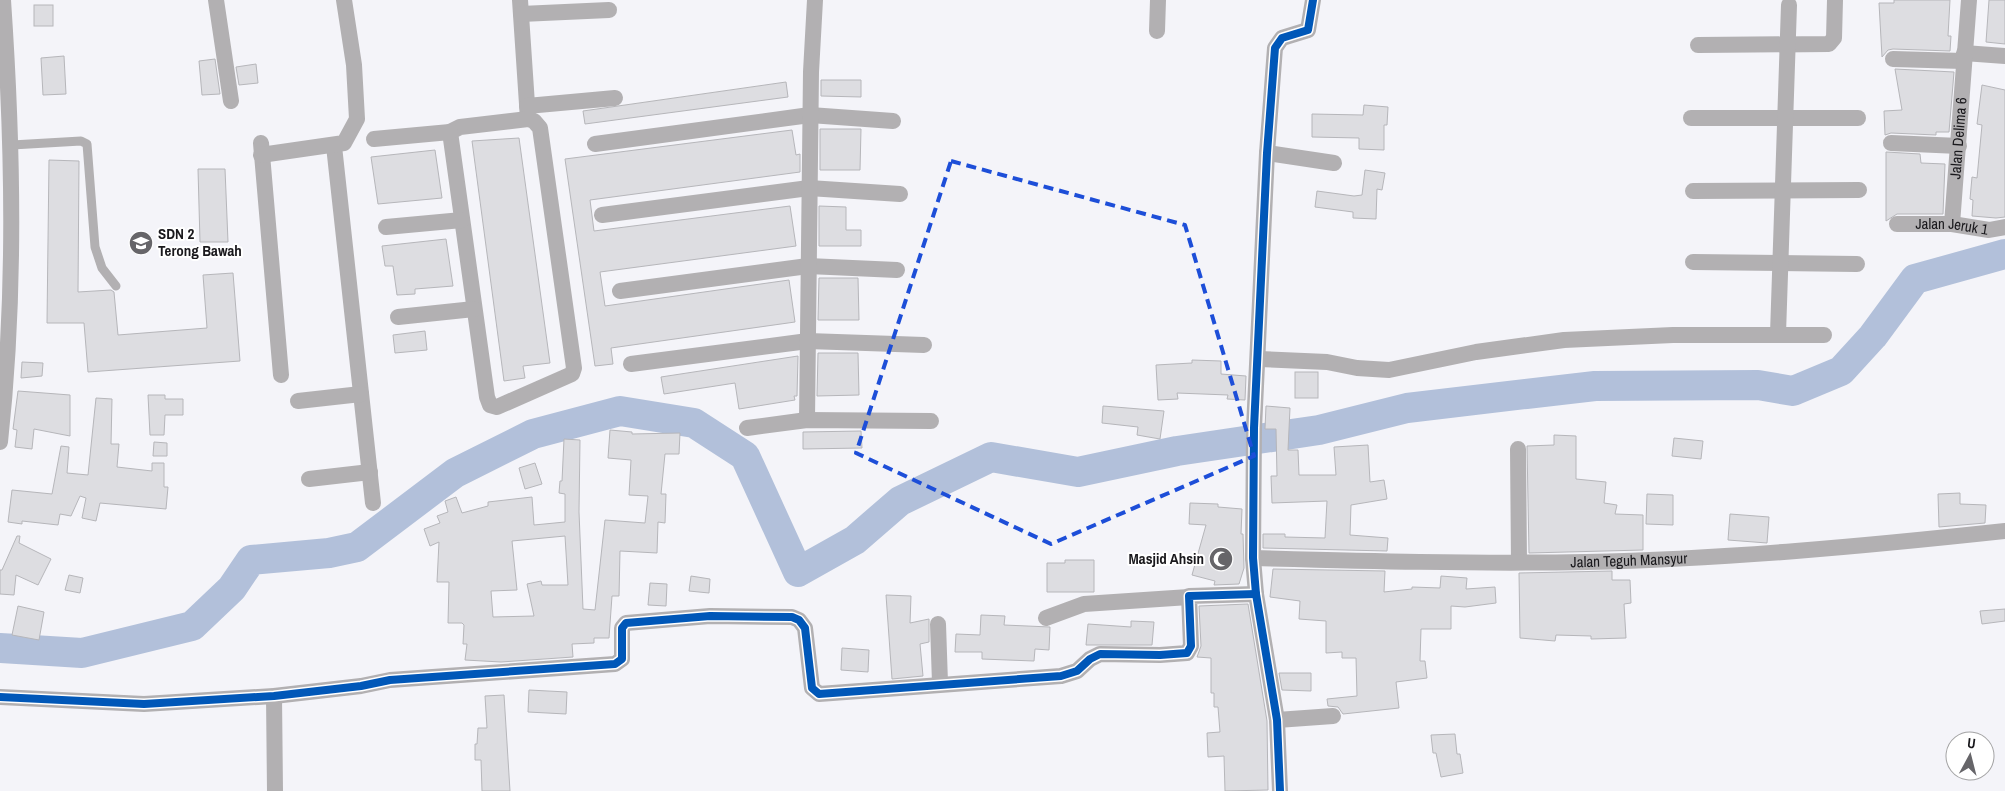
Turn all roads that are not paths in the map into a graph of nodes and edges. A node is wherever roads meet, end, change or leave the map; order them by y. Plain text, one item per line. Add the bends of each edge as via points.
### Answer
1 (3, 0) edge
2 (216, 0) edge
3 (344, 0) edge
4 (815, 0) edge
5 (1158, 0) edge
6 (1313, 0) edge
7 (1835, 0) edge
8 (1969, 0) edge
9 (1789, 4) dead end
10 (520, 7) edge
11 (609, 10) dead end
12 (1156, 31) dead end
13 (1698, 45) dead end
14 (1788, 45) junction
15 (2005, 56) edge
16 (1964, 57) junction
17 (1893, 59) dead end
18 (616, 98) dead end
19 (231, 101) dead end
20 (528, 113) junction
21 (810, 115) junction
22 (1691, 118) dead end
23 (1785, 118) junction
24 (1858, 118) dead end
25 (893, 121) dead end
26 (450, 132) junction
27 (374, 139) dead end
28 (1891, 143) dead end
29 (595, 144) dead end
30 (12, 146) junction
31 (334, 146) junction
32 (1959, 146) junction
33 (1267, 153) junction
34 (1334, 162) dead end
35 (809, 188) junction
36 (1784, 190) junction
37 (1859, 190) dead end
38 (1693, 191) dead end
39 (900, 194) dead end
40 (602, 216) dead end
41 (462, 220) junction
42 (1898, 224) dead end
43 (1952, 224) junction
44 (386, 227) dead end
45 (2005, 227) edge
46 (6, 253) edge
47 (1693, 262) dead end
48 (1782, 263) junction
49 (1857, 264) dead end
50 (808, 266) junction
51 (897, 270) dead end
52 (116, 286) dead end
53 (620, 291) dead end
54 (474, 309) junction
55 (398, 317) dead end
56 (1778, 334) junction
57 (1824, 335) dead end
58 (808, 341) junction
59 (924, 345) dead end
60 (1259, 359) junction
61 (630, 364) dead end
62 (281, 375) dead end
63 (3, 382) edge
64 (361, 394) junction
65 (298, 401) dead end
66 (806, 420) junction
67 (931, 421) dead end
68 (747, 428) dead end
69 (0, 442) edge
70 (1518, 449) dead end
71 (370, 472) junction
72 (309, 479) dead end
73 (373, 503) dead end
74 (2005, 531) edge
75 (1253, 558) junction
76 (1519, 562) junction
77 (1256, 594) junction
78 (1189, 597) junction
79 (1046, 618) dead end
80 (938, 624) dead end
81 (940, 683) junction
82 (274, 696) junction
83 (0, 697) edge
84 (1333, 716) dead end
85 (1277, 720) junction
86 (276, 791) edge
87 (1280, 791) edge

1 - 30 street
2 - 19 street
3 - 31 street via 354,65 357,119 344,144
4 - 21 street
5 - 12 street
6 - 33 street via 1308,30 1282,38 1275,48
7 - 14 street via 1833,42
8 - 16 street, Jalan Delima 6
9 - 14 street
10 - 11 street
10 - 20 street
13 - 14 street
14 - 23 street
15 - 16 street
16 - 17 street
16 - 32 street, Jalan Delima 6
18 - 20 street
20 - 26 street
20 - 54 street via 540,128 574,368 572,374 497,407 490,405
21 - 25 street
21 - 29 street
21 - 35 street
22 - 23 street
23 - 24 street
23 - 36 street
26 - 27 street
26 - 41 street
28 - 32 street
30 - 46 street
30 - 52 lane via 81,141 88,144 95,247 102,268
31 - 62 street via 261,149
31 - 64 street
32 - 43 street, Jalan Delima 6
33 - 34 street
33 - 60 street
35 - 39 street
35 - 40 street
35 - 50 street
36 - 37 street
36 - 38 street
36 - 48 street
41 - 44 street
41 - 54 street
42 - 43 street, Jalan Jeruk 1
43 - 45 street, Jalan Jeruk 1 via 1989,230
46 - 63 street
47 - 48 street
48 - 49 street
48 - 56 street
50 - 51 street
50 - 53 street
50 - 58 street
54 - 55 street
56 - 57 street
56 - 60 street via 1564,340 1503,347 1389,370 1327,362
58 - 59 street
58 - 61 street
58 - 66 street
60 - 75 street via 1254,428
63 - 69 street
64 - 65 street
64 - 71 street
66 - 67 street
66 - 68 street
70 - 76 street
71 - 72 street
71 - 73 street
74 - 76 street, Jalan Teguh Mansyur via 1862,547 1753,554
75 - 76 street, Jalan Teguh Mansyur
75 - 77 street
77 - 78 street
77 - 85 street
78 - 79 street via 1084,604
78 - 81 street via 1191,646 1187,653 1103,653 1067,675
80 - 81 street
81 - 82 street via 818,693 812,686 805,628 799,620 710,616 626,623 622,628 622,659 616,664 390,680
82 - 83 street via 144,704
82 - 86 street
84 - 85 street
85 - 87 street

